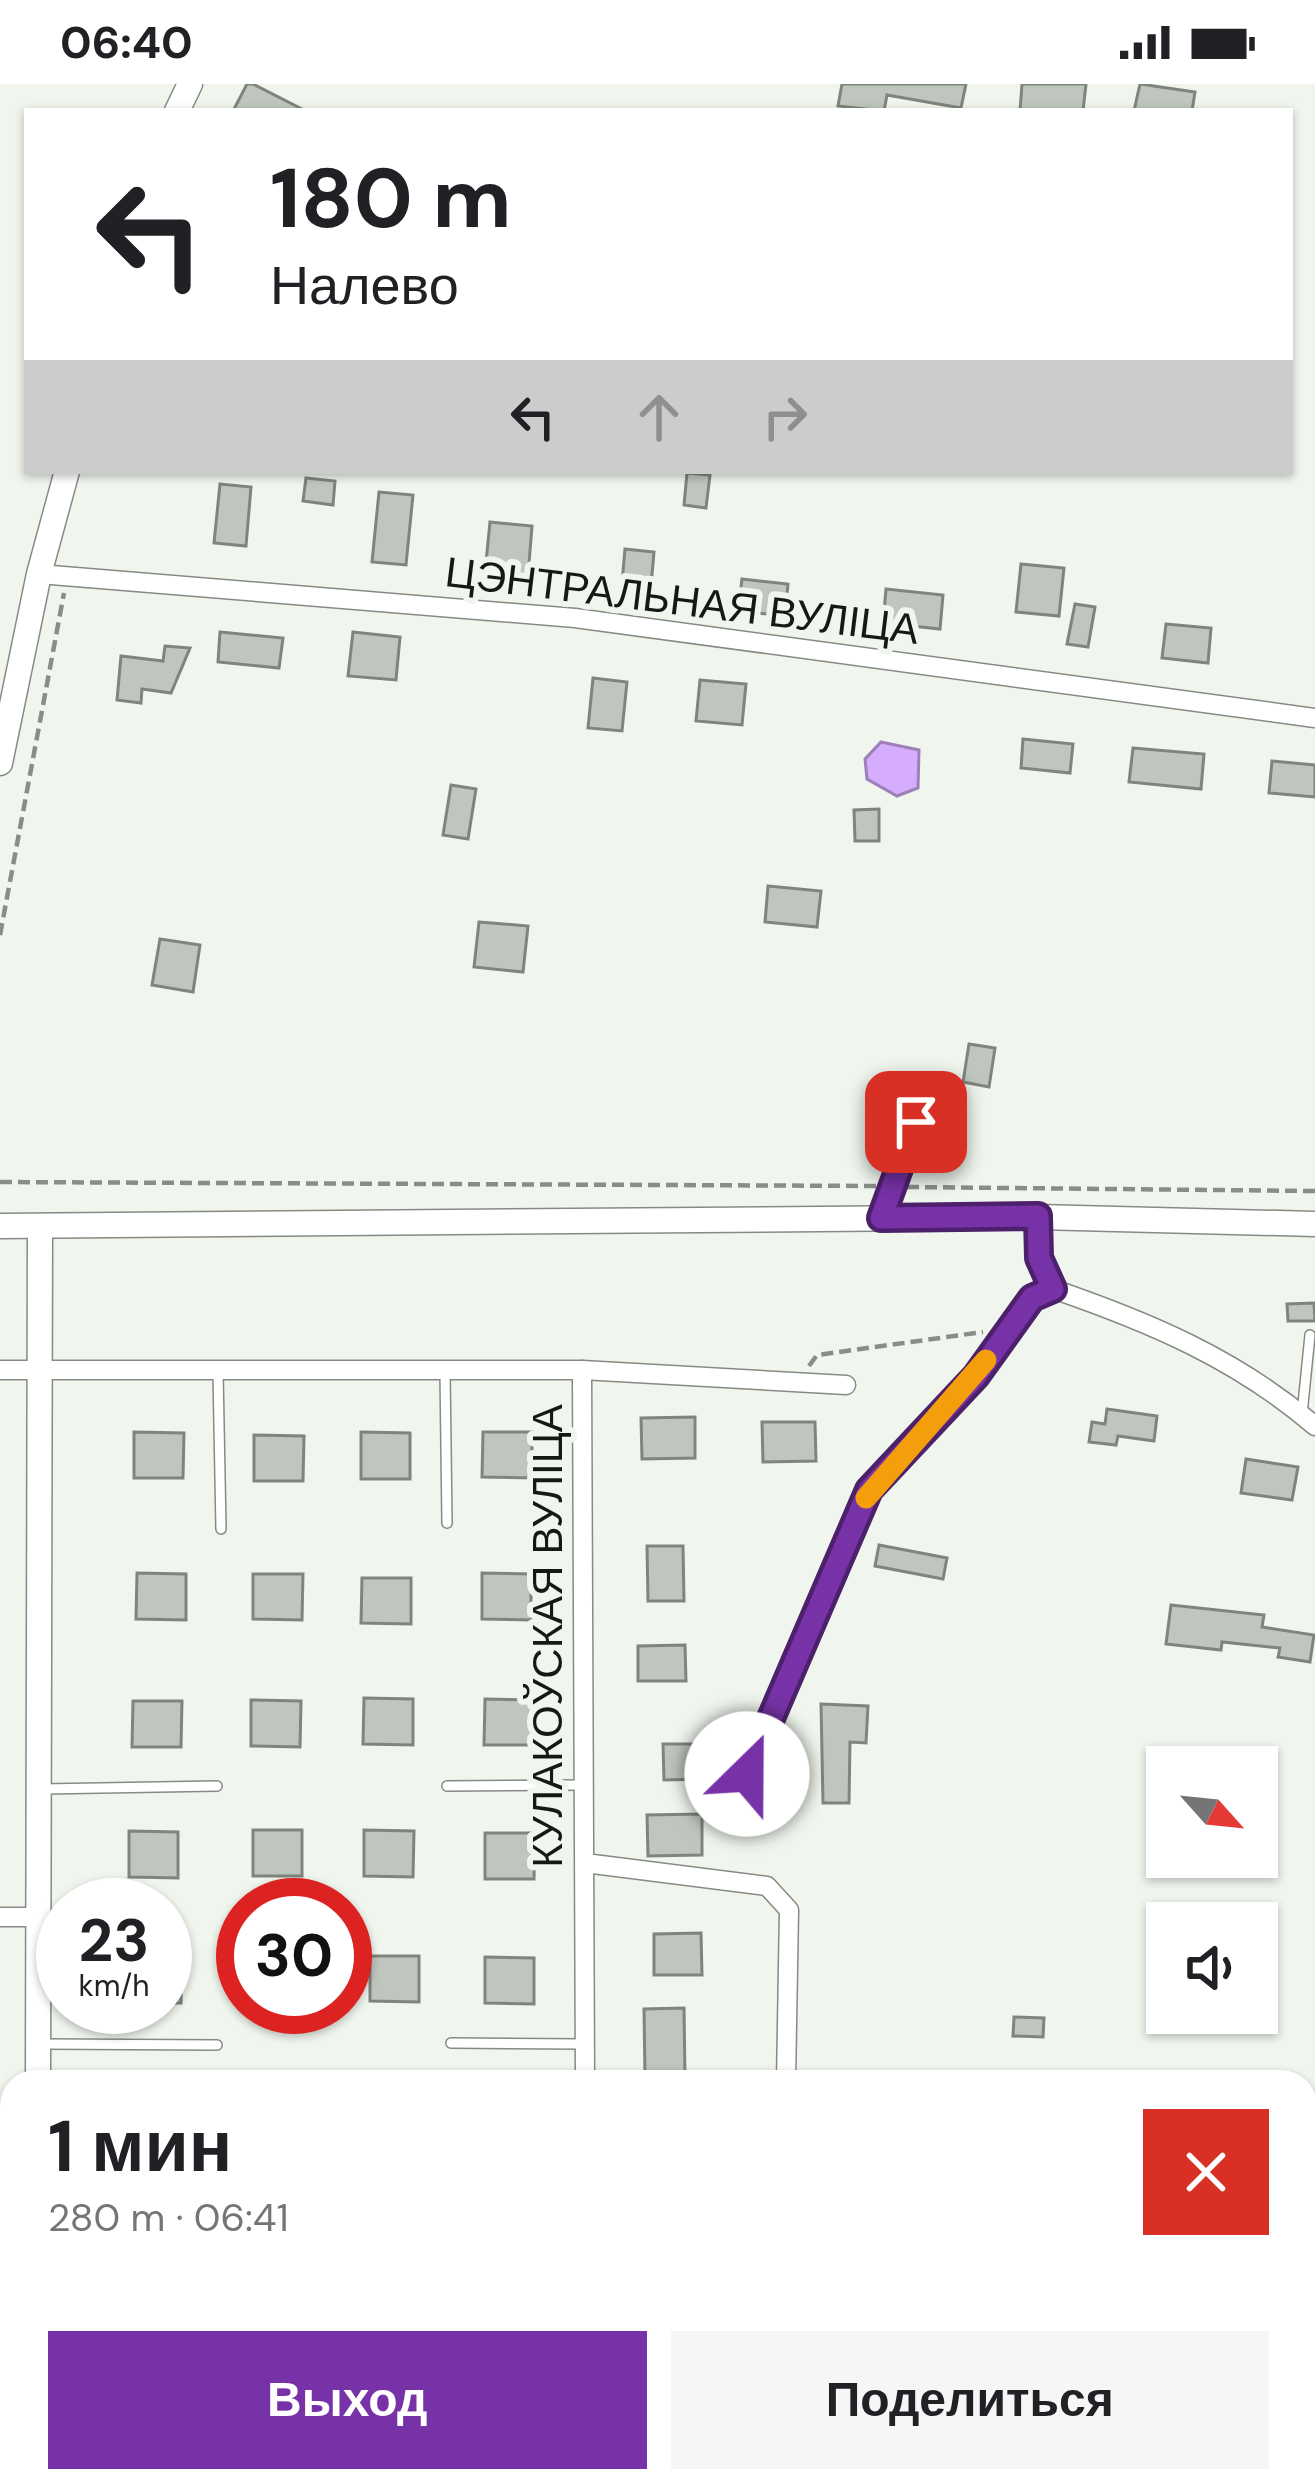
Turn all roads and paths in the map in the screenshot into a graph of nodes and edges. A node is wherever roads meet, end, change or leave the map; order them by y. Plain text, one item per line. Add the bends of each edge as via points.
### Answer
1 (66, 474) edge
2 (39, 574) junction
3 (66, 575) junction
4 (1315, 718) edge
5 (0, 763) edge
6 (0, 935) edge
7 (916, 1122) dead end
8 (0, 1182) edge
9 (892, 1187) junction
10 (1315, 1191) edge
11 (1038, 1216) junction
12 (881, 1218) junction
13 (1315, 1224) edge
14 (0, 1226) edge
15 (40, 1227) junction
16 (1053, 1289) junction
17 (1006, 1328) junction
18 (1310, 1336) dead end
19 (218, 1369) junction
20 (0, 1370) edge
21 (40, 1370) junction
22 (582, 1370) junction
23 (445, 1371) junction
24 (796, 1383) junction
25 (846, 1384) dead end
26 (1311, 1419) edge
27 (447, 1523) dead end
28 (221, 1529) dead end
29 (747, 1774) dead end
30 (583, 1785) junction
31 (217, 1786) dead end
32 (448, 1786) dead end
33 (40, 1789) junction
34 (594, 1864) junction
35 (40, 1878) edge
36 (0, 1917) edge
37 (36, 1917) edge
38 (38, 2034) edge
39 (451, 2043) dead end
40 (38, 2044) junction
41 (585, 2044) junction
42 (217, 2045) dead end
43 (38, 2070) edge
44 (585, 2070) edge
45 (786, 2070) edge

1 - 2 main road
2 - 3 street, ЦЭНТРАЛЬНАЯ ВУЛІЦА
2 - 5 main road
3 - 4 street, ЦЭНТРАЛЬНАЯ ВУЛІЦА via 575,617
3 - 6 path
7 - 9 lane
8 - 9 path
9 - 10 path
9 - 12 lane
11 - 12 main road
11 - 13 main road
11 - 16 street via 1039,1258
12 - 15 main road
14 - 15 main road
15 - 21 main road
16 - 17 street via 1032,1298
16 - 26 street via 1224,1359
17 - 24 path via 818,1355
17 - 29 street via 976,1376 869,1490
18 - 26 lane
19 - 21 street, КУЛАКОЎСКАЯ ВУЛІЦА
19 - 23 street, КУЛАКОЎСКАЯ ВУЛІЦА
19 - 28 lane
20 - 21 street, КУЛАКОЎСКАЯ ВУЛІЦА
21 - 33 main road
22 - 23 street, КУЛАКОЎСКАЯ ВУЛІЦА
22 - 24 street
22 - 30 street, КУЛАКОЎСКАЯ ВУЛІЦА
23 - 27 lane
24 - 25 street
30 - 32 lane
30 - 34 street, КУЛАКОЎСКАЯ ВУЛІЦА
31 - 33 lane
33 - 35 main road
34 - 41 street, КУЛАКОЎСКАЯ ВУЛІЦА
34 - 45 street via 767,1886 789,1910
36 - 37 street
38 - 40 main road
39 - 41 lane
40 - 42 lane
40 - 43 main road
41 - 44 street, КУЛАКОЎСКАЯ ВУЛІЦА

